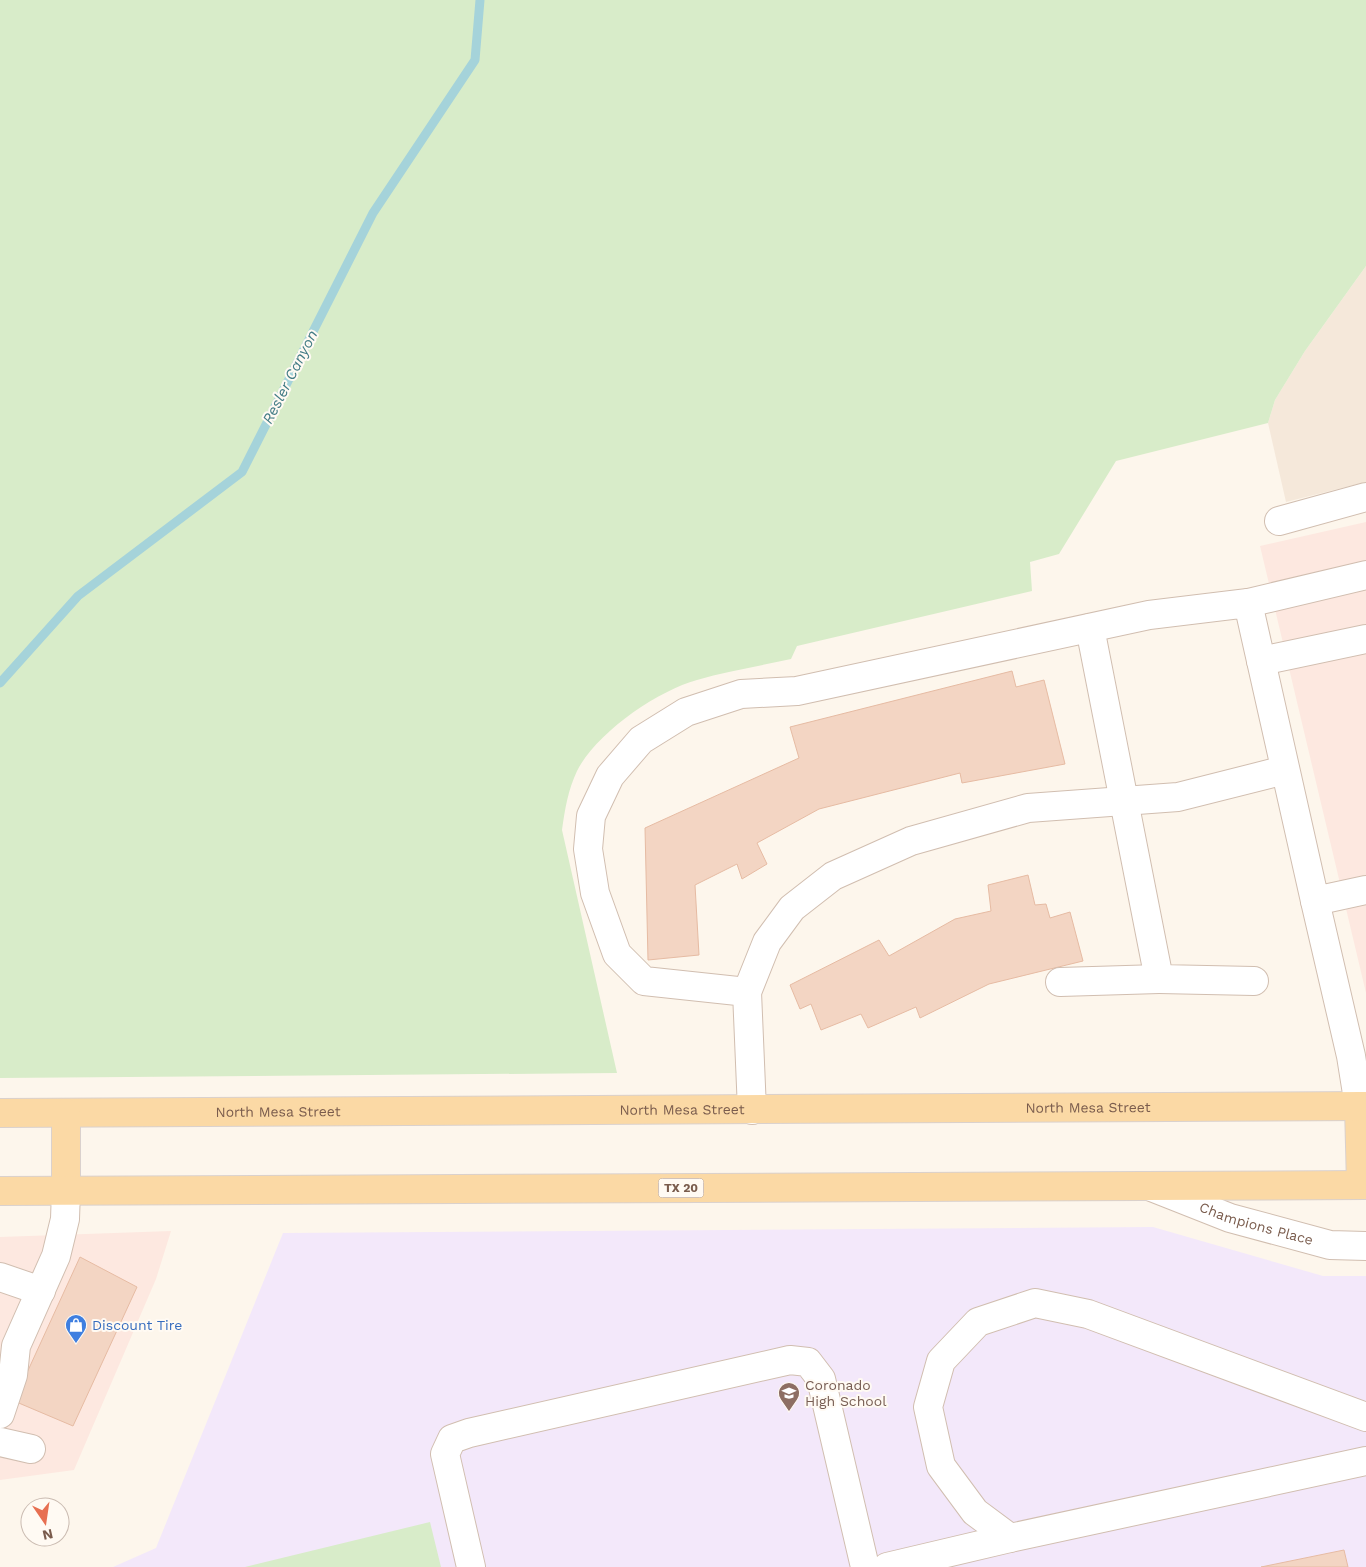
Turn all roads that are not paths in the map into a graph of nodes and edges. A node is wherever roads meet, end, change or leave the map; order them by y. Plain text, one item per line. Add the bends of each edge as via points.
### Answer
1 (1366, 498) edge
2 (1278, 521) dead end
3 (1366, 575) edge
4 (1248, 603) junction
5 (1090, 628) junction
6 (1366, 639) edge
7 (1261, 661) junction
8 (1285, 770) junction
9 (1126, 801) junction
10 (1366, 890) edge
11 (1315, 901) junction
12 (1159, 978) junction
13 (1254, 981) dead end
14 (1060, 982) dead end
15 (747, 992) junction
16 (1363, 1106) edge
17 (752, 1110) junction
18 (0, 1113) edge
19 (66, 1113) junction
20 (1364, 1185) edge
21 (1149, 1186) junction
22 (66, 1190) junction
23 (0, 1191) edge
24 (1366, 1246) edge
25 (0, 1277) edge
26 (41, 1291) junction
27 (8, 1350) edge
28 (0, 1414) edge
29 (1366, 1417) edge
30 (0, 1442) edge
31 (31, 1449) dead end
32 (1366, 1461) edge
33 (1332, 1470) junction
34 (1366, 1482) edge
35 (1010, 1538) junction
36 (470, 1567) edge
37 (865, 1567) edge
38 (887, 1567) edge

1 - 2 street
3 - 4 street
4 - 5 street via 1149,615
4 - 7 street
5 - 9 street
5 - 15 street via 797,691 741,694 686,712 641,740 610,776 591,816 588,849 595,893 617,954 644,981
6 - 7 street
7 - 8 street
8 - 9 street via 1178,797
8 - 11 street
9 - 12 street
9 - 15 street via 1028,808 911,841 833,876 792,908 767,942
10 - 11 street
11 - 16 street
12 - 13 street
12 - 14 street
15 - 17 street
16 - 17 main road, North Mesa Street
16 - 20 main road
17 - 19 main road, North Mesa Street
18 - 19 main road, North Mesa Street
19 - 22 main road
20 - 21 main road, TX 20
21 - 22 main road, TX 20
21 - 24 street, Champions Place via 1230,1218 1284,1233 1330,1245
22 - 23 main road, TX 20
22 - 26 street via 65,1219 56,1256
25 - 26 street
26 - 27 street
27 - 28 street via 13,1375
29 - 35 street via 1088,1314 1035,1303 978,1322 941,1361 928,1406 941,1466 975,1512
30 - 31 street
32 - 33 street
33 - 34 street
33 - 35 street
35 - 38 street
36 - 37 street via 445,1454 452,1439 790,1360 808,1362 821,1379

